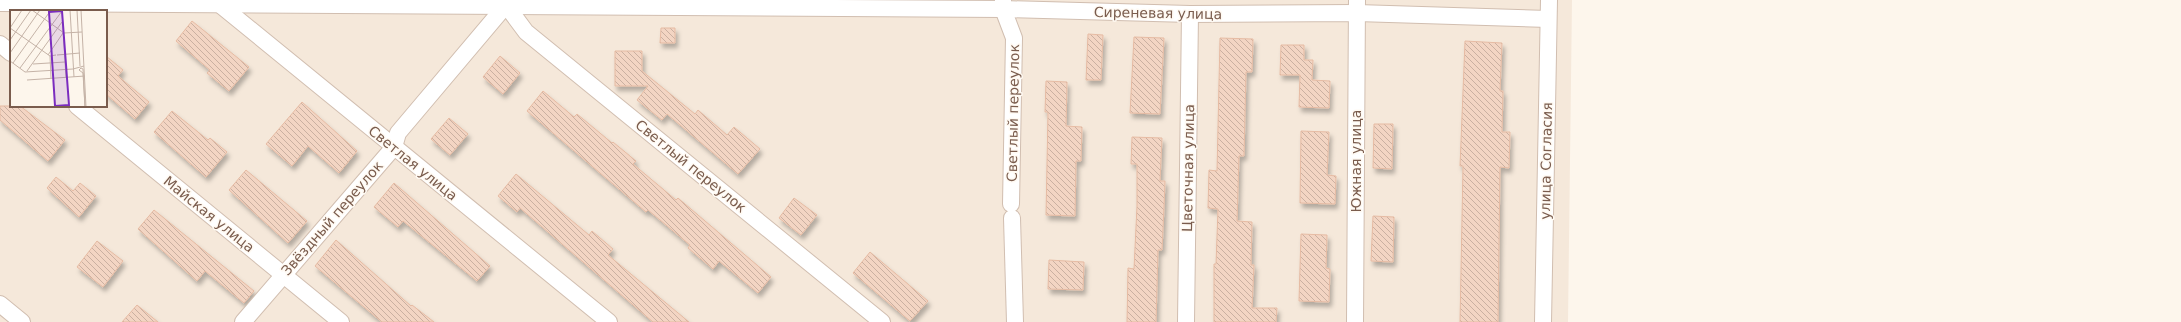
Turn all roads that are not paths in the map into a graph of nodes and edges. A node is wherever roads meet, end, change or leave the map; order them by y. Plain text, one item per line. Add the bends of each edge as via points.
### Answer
1 (1549, 0) edge
2 (0, 3) edge
3 (218, 3) junction
4 (506, 3) edge
5 (1003, 5) edge
6 (1357, 7) edge
7 (1190, 14) junction
8 (1548, 19) junction
9 (0, 44) edge
10 (10, 52) edge
11 (78, 107) edge
12 (394, 147) junction
13 (283, 274) junction
14 (0, 304) edge
15 (22, 322) edge
16 (243, 322) edge
17 (341, 322) edge
18 (609, 322) edge
19 (882, 322) edge
20 (1015, 322) edge
21 (1186, 322) edge
22 (1355, 322) edge
23 (1544, 322) edge

1 - 8 street, улица Согласия
2 - 3 street, Сиреневая улица
3 - 4 street, Сиреневая улица
3 - 12 street, Светлая улица
4 - 5 street, Сиреневая улица
4 - 12 street, Звёздный переулок via 398,133
4 - 19 street, Светлый переулок via 526,32
5 - 7 street, Сиреневая улица
5 - 20 street, Светлый переулок via 1014,38 1011,211
6 - 7 street, Сиреневая улица
6 - 8 street, Сиреневая улица
6 - 22 street, Южная улица
7 - 21 street, Цветочная улица
8 - 23 street, улица Согласия
9 - 10 street
11 - 13 street, Майская улица
12 - 13 street, Звёздный переулок
12 - 18 street, Светлая улица
13 - 16 street, Звёздный переулок
13 - 17 street, Майская улица
14 - 15 street

